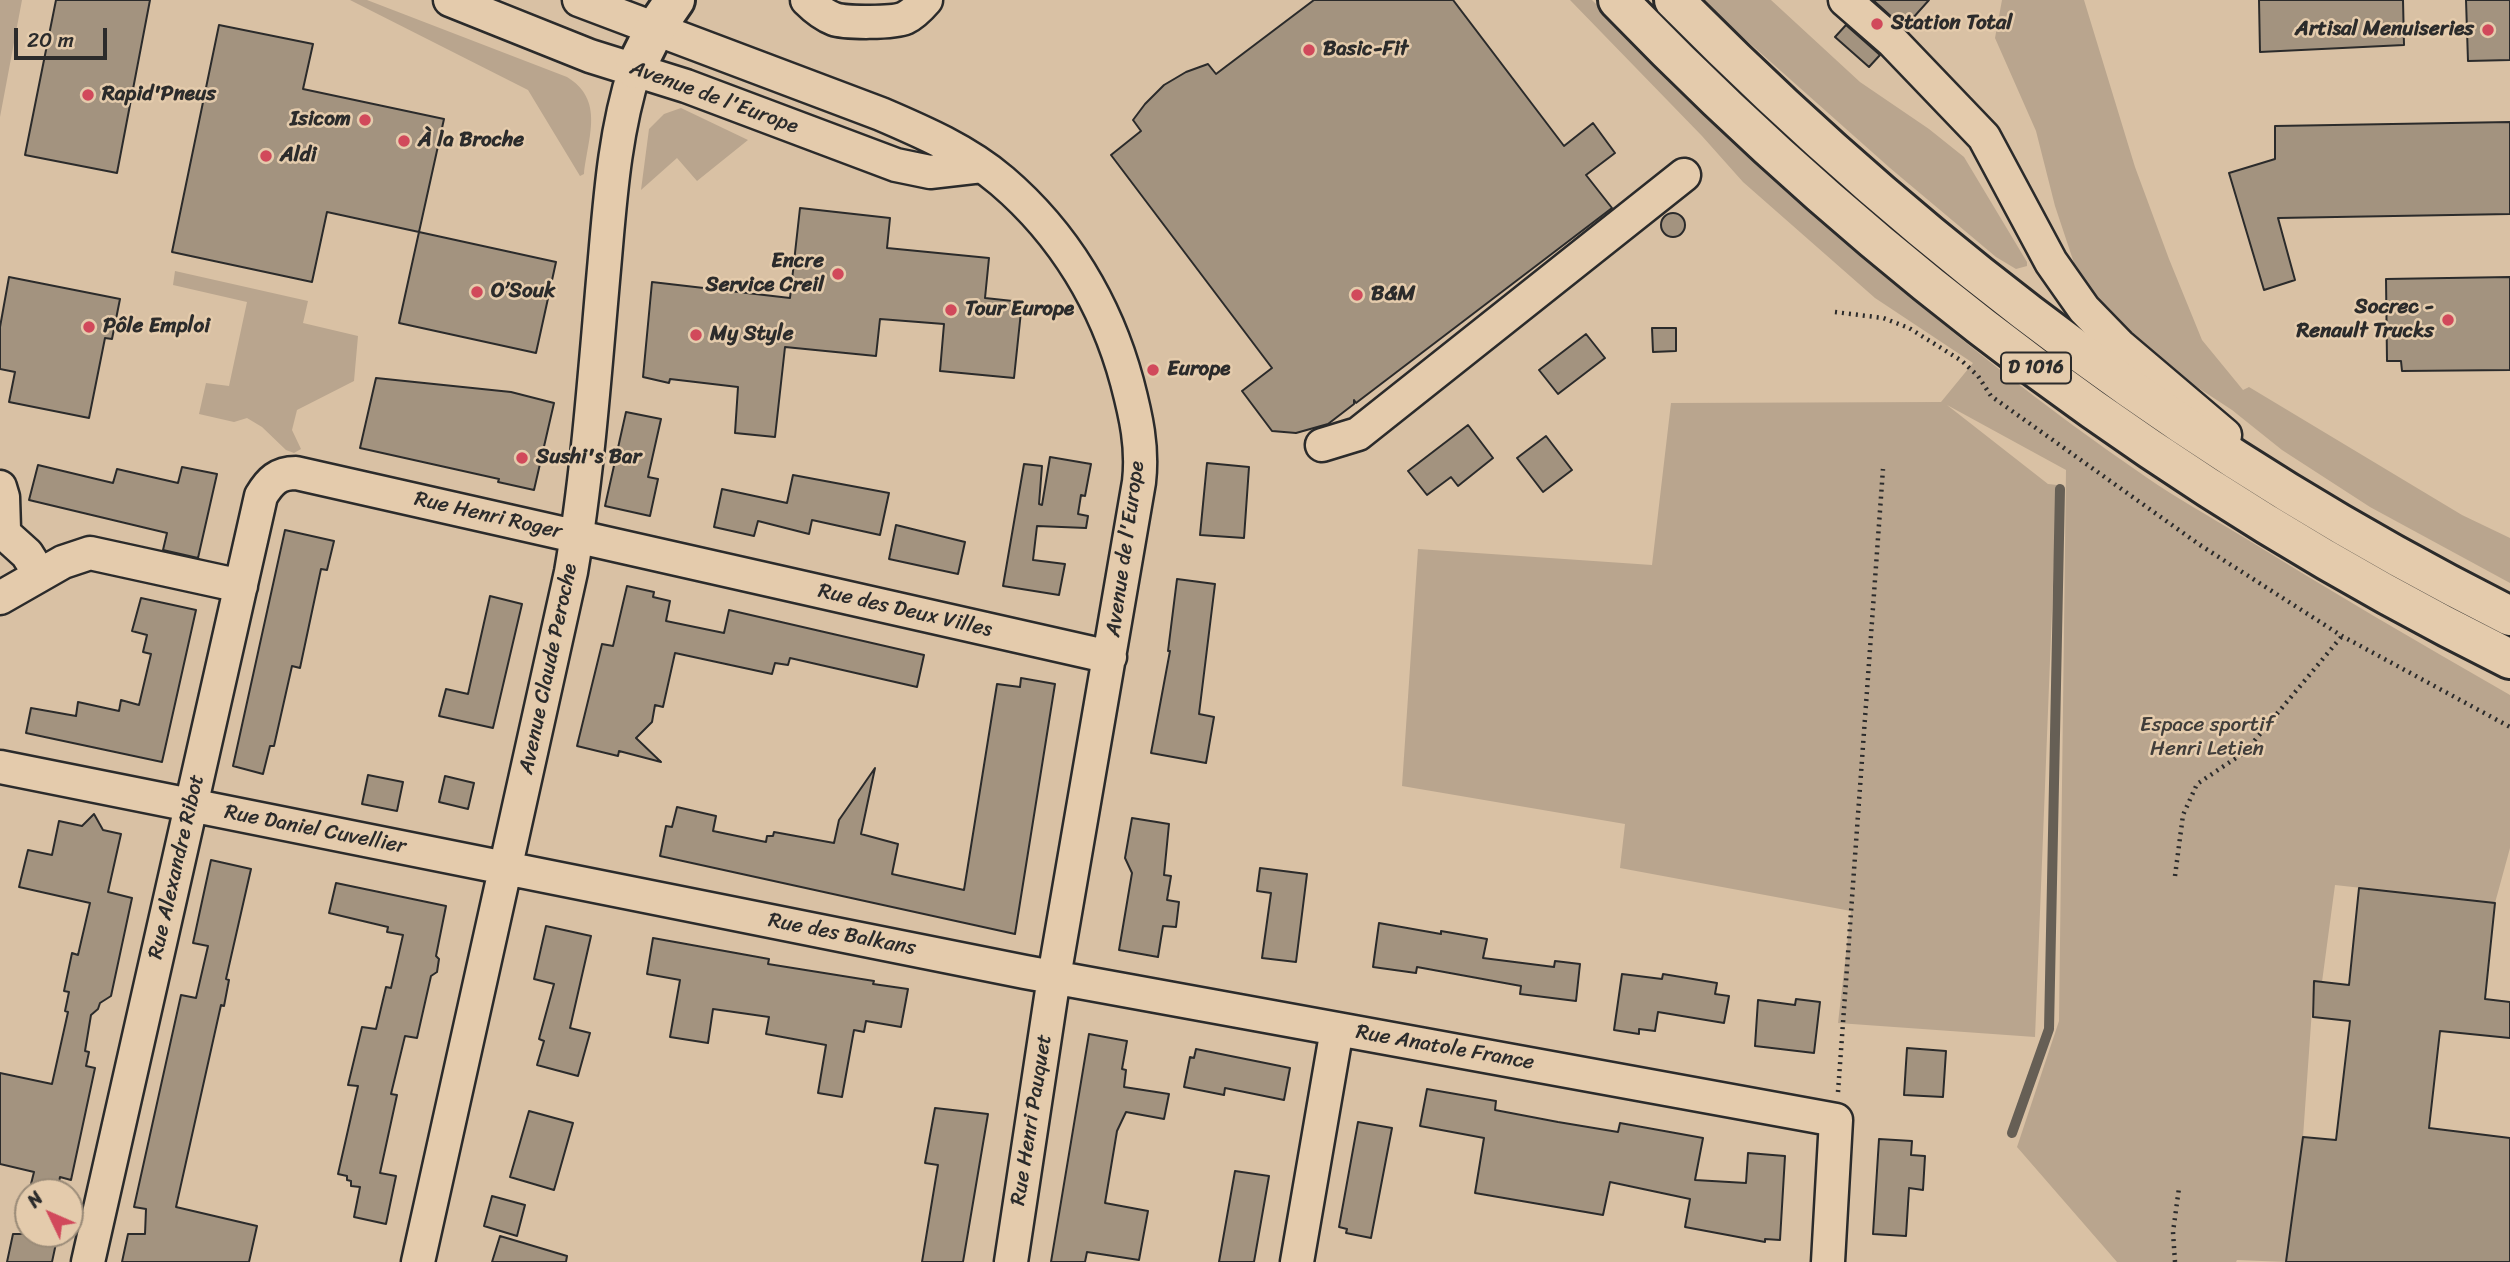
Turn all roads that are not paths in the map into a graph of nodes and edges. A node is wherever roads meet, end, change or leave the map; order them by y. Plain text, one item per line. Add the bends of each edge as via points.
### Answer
1 (450, 0) edge
2 (580, 0) edge
3 (807, 0) edge
4 (926, 0) edge
5 (1618, 0) edge
6 (1674, 0) edge
7 (1845, 0) edge
8 (665, 14) edge
9 (635, 69) junction
10 (982, 166) junction
11 (1684, 175) dead end
12 (1322, 445) dead end
13 (276, 477) joint
14 (0, 487) edge
15 (2307, 503) junction
16 (577, 537) junction
17 (700, 565) joint
18 (40, 575) junction
19 (241, 586) junction
20 (0, 598) edge
21 (2510, 616) edge
22 (1110, 657) junction
23 (2510, 659) edge
24 (0, 767) edge
25 (191, 805) junction
26 (505, 868) junction
27 (631, 893) joint
28 (1054, 977) junction
29 (1337, 1029) junction
30 (88, 1262) edge
31 (418, 1262) edge
32 (1011, 1262) edge
33 (1297, 1262) edge
34 (1828, 1262) edge

1 - 9 street, Avenue de l'Europe via 590,56
2 - 8 street, Avenue de l'Europe
3 - 4 street via 837,20 884,21 904,18
5 - 23 highway, D 1016 via 1800,176 1923,281 2029,363 2160,456 2266,523 2370,585
6 - 15 highway, D 1016 via 1822,142 1977,274 2150,402
7 - 15 street via 1892,41 1984,137 2051,262 2101,328
8 - 9 highway
8 - 10 street, Avenue de l'Europe via 919,131
9 - 10 street, Avenue de l'Europe via 897,165 930,172
9 - 16 street, Avenue Claude Peroche via 621,117 610,205
10 - 22 street, Avenue de l'Europe via 1048,228 1096,297 1135,411 1141,461
11 - 12 street via 1358,434
13 - 16 street, Rue Henri Roger via 296,473
13 - 19 street, Rue Alexandre Ribot via 261,496
14 - 18 street via 7,536 27,554
15 - 21 highway, D 1016
16 - 17 street, Rue Henri Roger
16 - 26 street, Avenue Claude Peroche
17 - 22 street, Rue des Deux Villes
18 - 19 street via 90,553
18 - 20 street
19 - 25 street, Rue Alexandre Ribot
22 - 28 street, Avenue de l'Europe
24 - 25 street, Rue Daniel Cuvellier
25 - 26 street, Rue Daniel Cuvellier
25 - 30 street, Rue Alexandre Ribot
26 - 27 street, Rue Daniel Cuvellier
26 - 31 street, Avenue Claude Peroche
27 - 28 street, Rue des Balkans
28 - 29 street, Rue Anatole France
28 - 32 street, Rue Henri Pauquet
29 - 33 street
29 - 34 street, Rue Anatole France via 1836,1120

